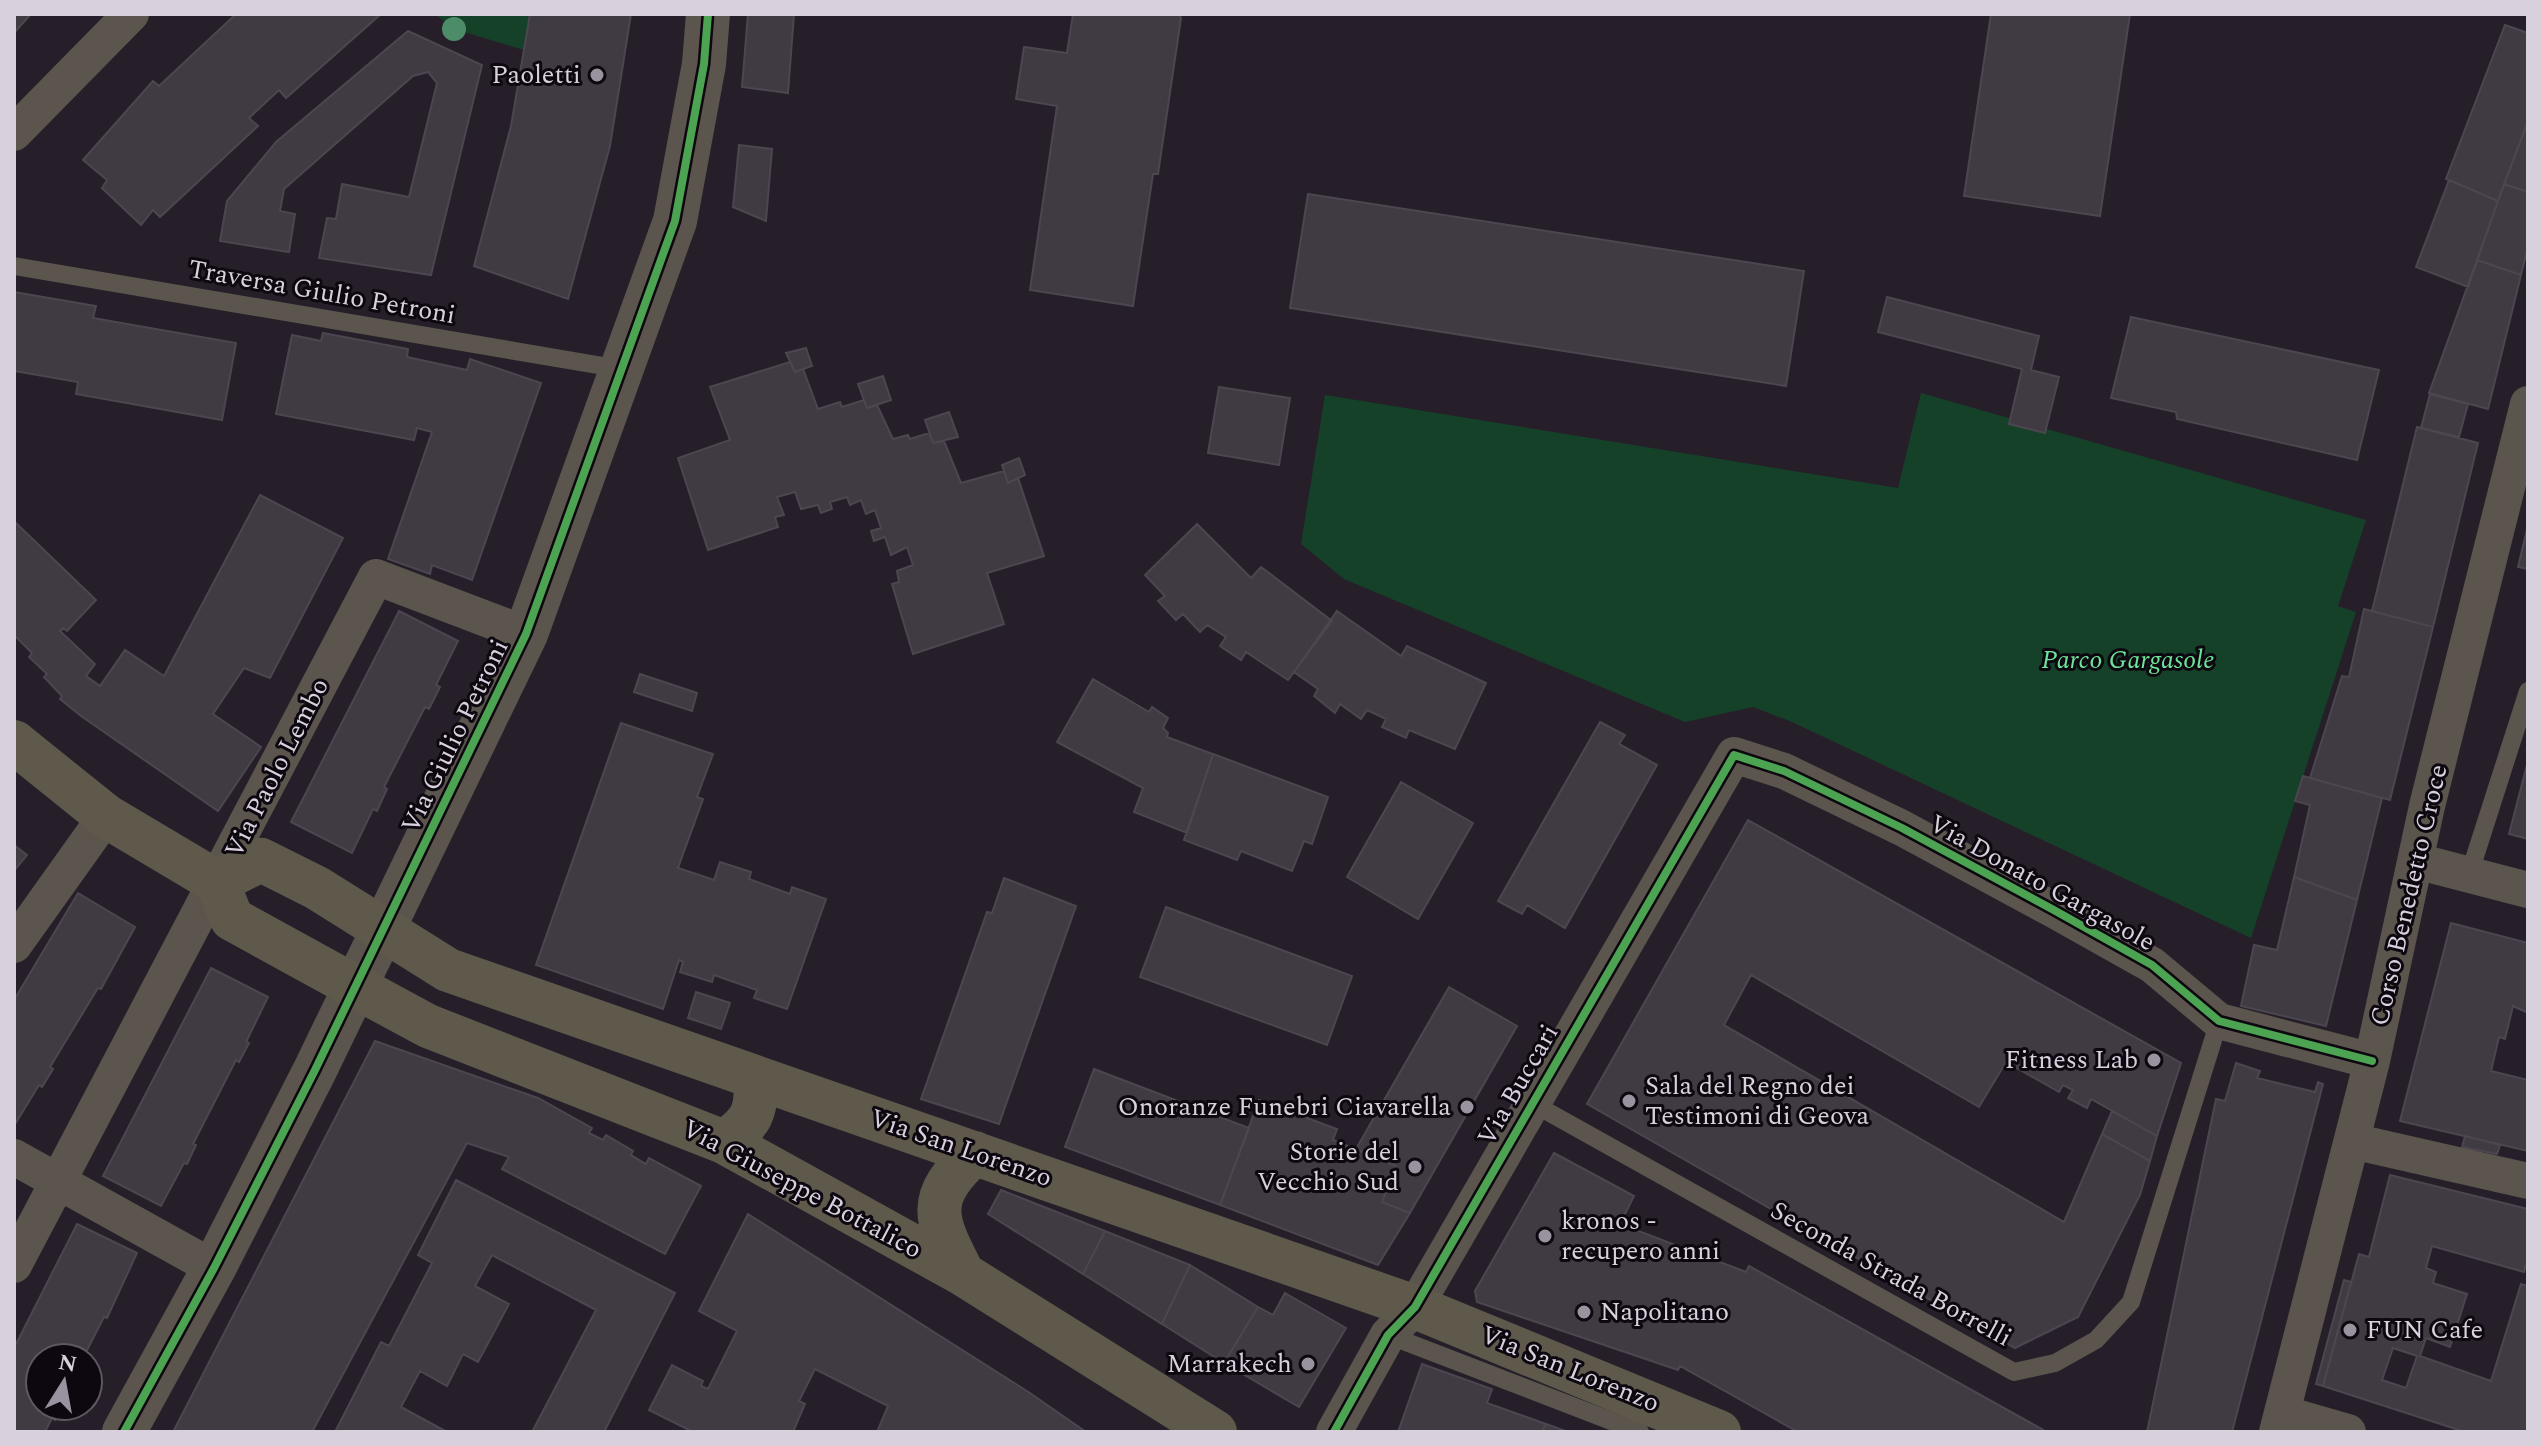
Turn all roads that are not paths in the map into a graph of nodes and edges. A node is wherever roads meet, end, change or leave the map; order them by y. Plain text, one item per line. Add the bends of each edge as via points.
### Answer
1 (131, 14) edge
2 (708, 14) edge
3 (14, 133) edge
4 (14, 266) edge
5 (621, 369) junction
6 (2528, 404) edge
7 (526, 634) junction
8 (2528, 691) edge
9 (14, 742) edge
10 (1734, 755) joint
11 (106, 816) junction
12 (2416, 861) junction
13 (2469, 875) junction
14 (217, 882) junction
15 (2528, 890) edge
16 (383, 930) junction
17 (14, 945) edge
18 (354, 986) junction
19 (2219, 1021) junction
20 (2372, 1061) junction
21 (755, 1078) junction
22 (1532, 1103) junction
23 (2352, 1141) junction
24 (724, 1142) junction
25 (975, 1153) junction
26 (14, 1157) edge
27 (2528, 1181) edge
28 (58, 1184) junction
29 (14, 1265) edge
30 (214, 1268) junction
31 (963, 1274) junction
32 (1402, 1321) junction
33 (2280, 1422) edge
34 (124, 1432) edge
35 (1215, 1432) edge
36 (1334, 1432) edge
37 (1640, 1432) edge
38 (1719, 1432) edge
39 (2348, 1432) edge

1 - 3 street
2 - 5 street, Via Giulio Petroni via 675,221
4 - 5 lane, Traversa Giulio Petroni
5 - 7 street, Via Giulio Petroni
6 - 12 street, Corso Benedetto Croce
7 - 14 street, Via Paolo Lembo via 376,577
7 - 16 street, Via Giulio Petroni
8 - 13 lane
9 - 11 main road, Via Paolo Lembo
10 - 19 street, Via Donato Gargasole via 1811,783 2052,909 2152,965
10 - 22 street, Via Buccari
11 - 14 main road, Via Paolo Lembo
11 - 17 street
12 - 13 street
12 - 20 street, Corso Benedetto Croce
13 - 15 street
14 - 16 main road, Via San Lorenzo via 261,860
14 - 18 main road, Via Giuseppe Bottalico via 232,919
14 - 28 street
16 - 18 street, Via Giulio Petroni
16 - 21 main road, Via San Lorenzo via 448,970
18 - 24 main road, Via Giuseppe Bottalico via 428,1026
18 - 30 street, Via Giulio Petroni
19 - 20 street, Via Donato Gargasole
19 - 22 lane, Seconda Strada Borrelli via 2131,1302 2096,1340 2055,1363 2014,1372
20 - 23 street, Corso Benedetto Croce
21 - 24 main road via 757,1102 746,1126
21 - 25 main road, Via San Lorenzo
22 - 32 street, Via Buccari
23 - 27 street
23 - 33 street, Corso Benedetto Croce
24 - 31 main road, Via Giuseppe Bottalico
25 - 31 main road via 951,1175 940,1200 938,1225
25 - 32 main road, Via San Lorenzo
26 - 28 street
28 - 29 street
28 - 30 street
30 - 34 street, Via Giulio Petroni
31 - 35 main road, Via Giuseppe Bottalico
32 - 36 street, Via Buccari
32 - 37 lane
32 - 38 main road, Via San Lorenzo
33 - 39 street

